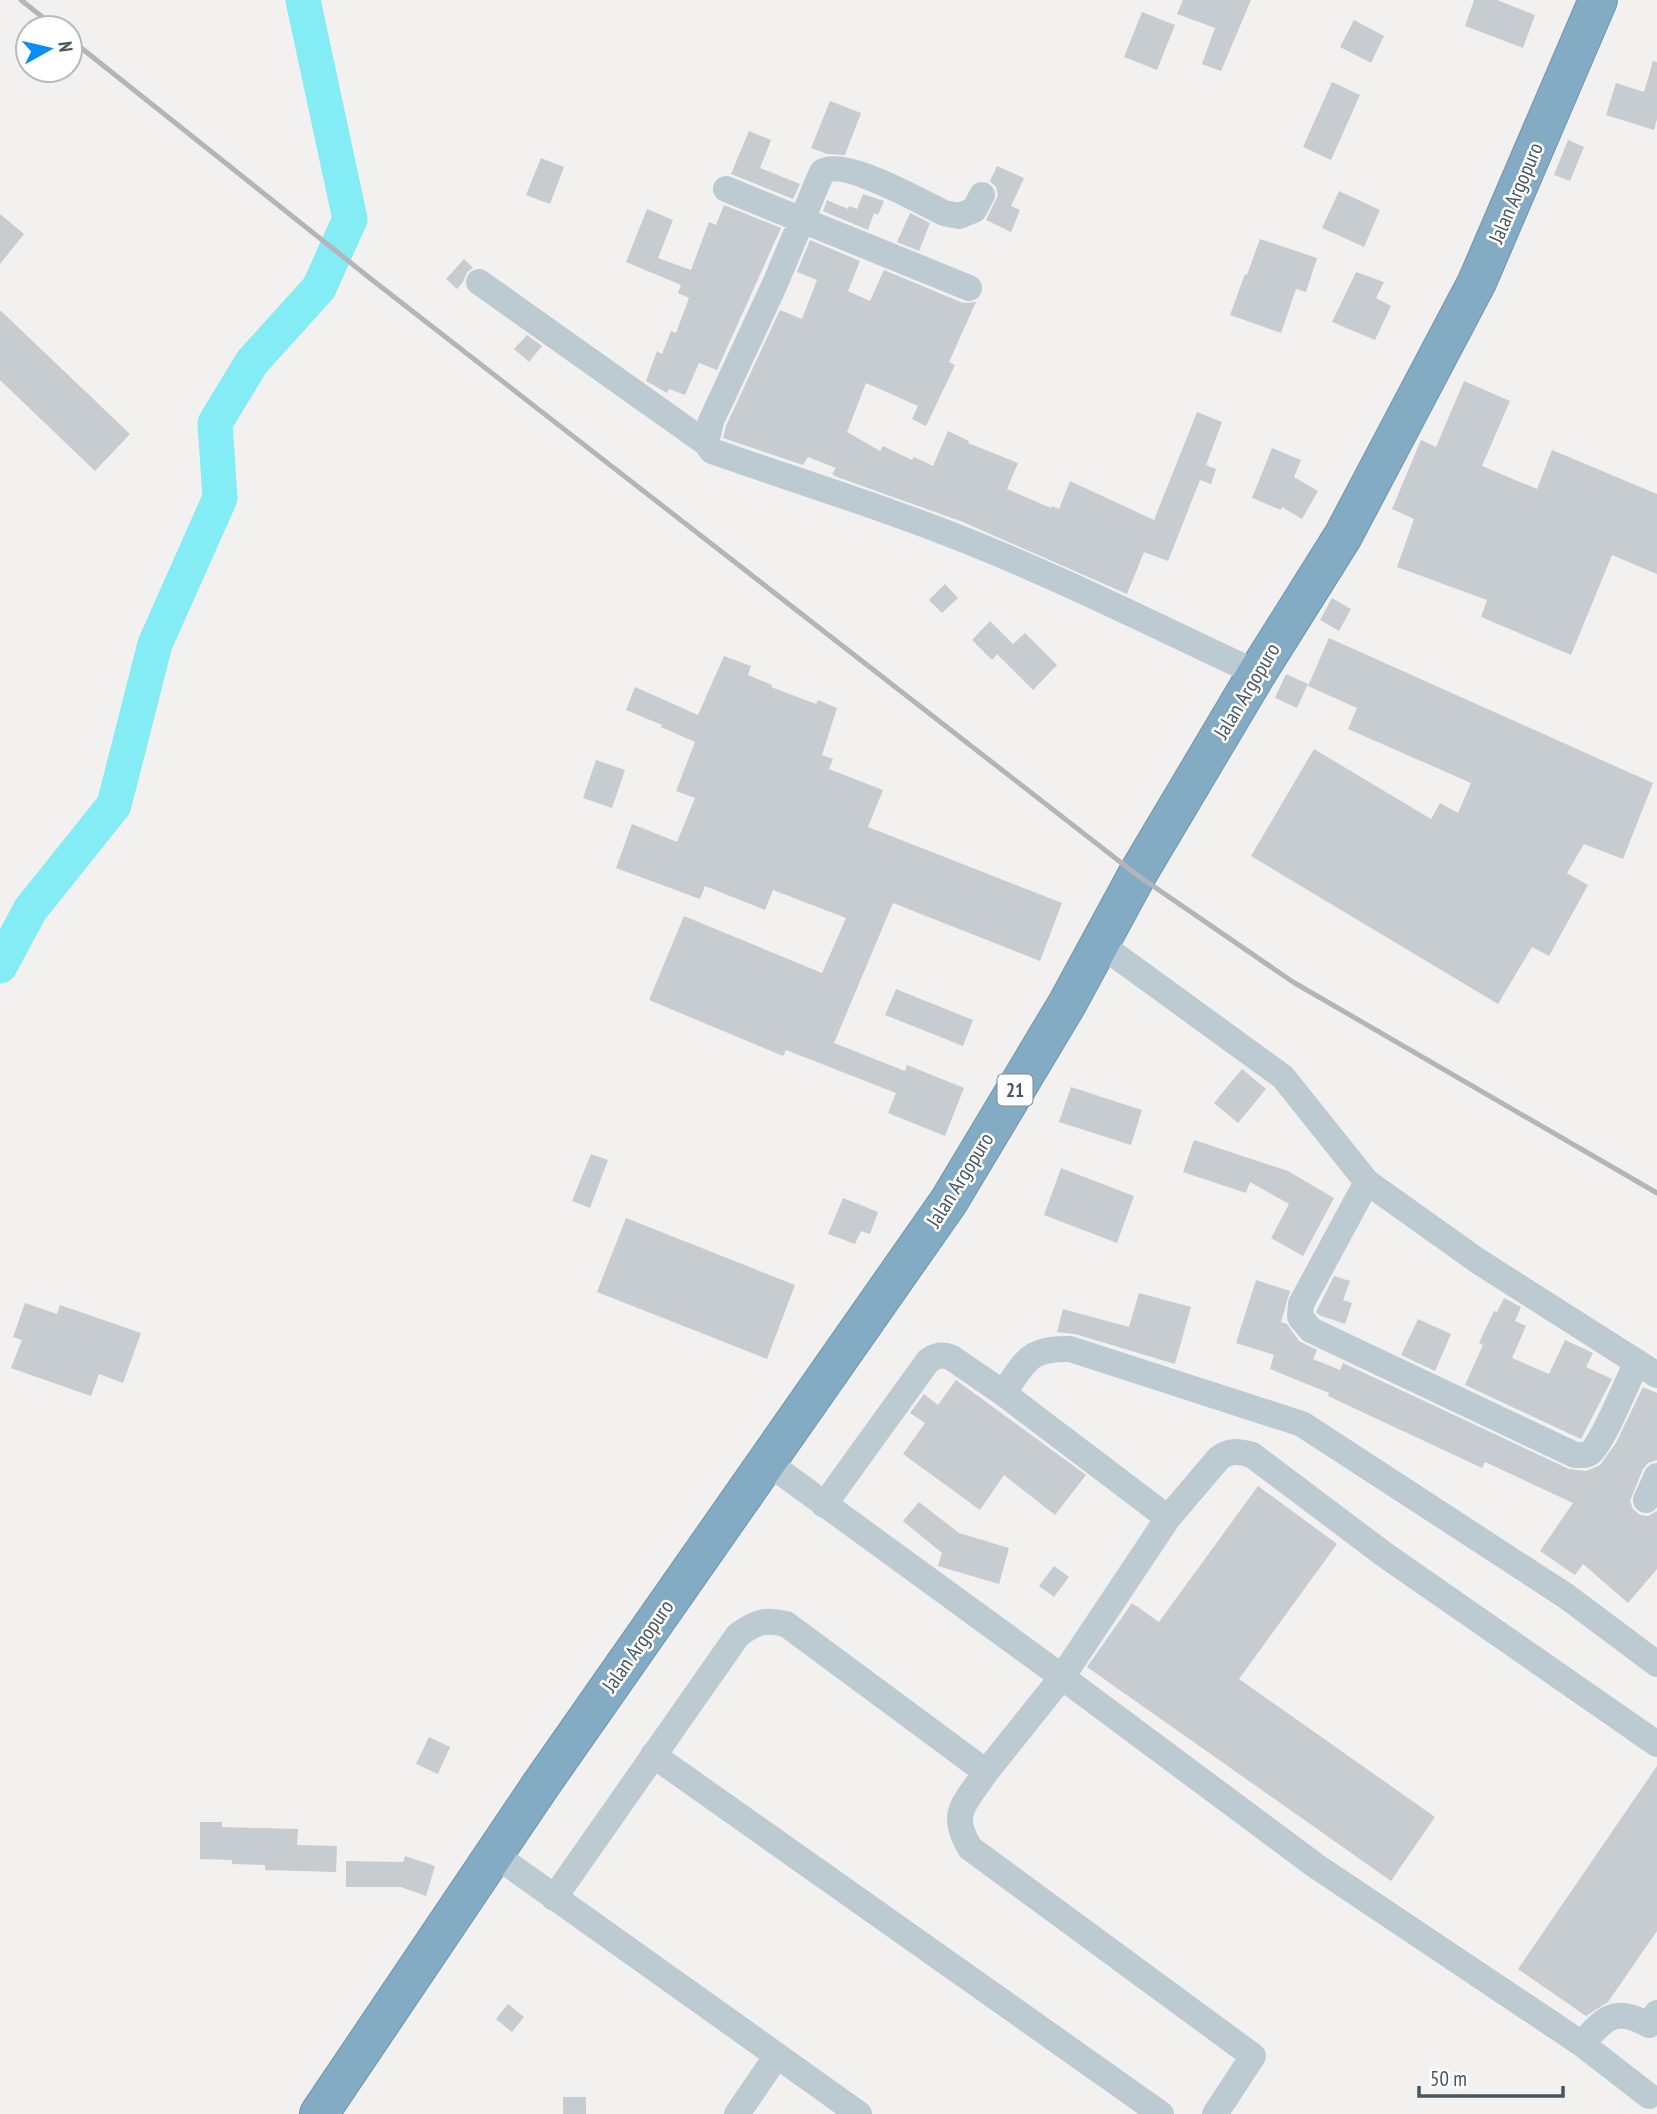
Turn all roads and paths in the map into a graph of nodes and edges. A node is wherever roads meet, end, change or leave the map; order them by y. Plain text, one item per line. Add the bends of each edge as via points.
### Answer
1 (1598, 0) edge
2 (726, 189) dead end
3 (982, 195) dead end
4 (803, 220) junction
5 (479, 282) dead end
6 (969, 288) dead end
7 (706, 443) junction
8 (1257, 673) junction
9 (1100, 944) junction
10 (1367, 1182) junction
11 (1647, 1368) edge
12 (1003, 1393) junction
13 (767, 1462) junction
14 (1657, 1476) edge
15 (1646, 1500) dead end
16 (824, 1505) junction
17 (1168, 1518) junction
18 (1616, 1631) junction
19 (1657, 1642) edge
20 (1657, 1664) edge
21 (1062, 1677) junction
22 (1657, 1744) edge
23 (653, 1755) junction
24 (986, 1772) junction
25 (494, 1854) junction
26 (554, 1898) junction
27 (1654, 2024) edge
28 (1582, 2044) junction
29 (776, 2057) junction
30 (1647, 2099) edge
31 (319, 2114) edge
32 (737, 2114) edge
33 (859, 2114) edge
34 (1161, 2114) edge
35 (1215, 2114) edge

1 - 8 highway, Jalan Argopuro / 21 via 1478,282 1343,536
2 - 4 street
3 - 4 street via 974,210 959,216 944,214 857,172 828,167
4 - 6 street
4 - 7 street via 711,421
5 - 7 street
7 - 8 street via 712,451 960,538
8 - 9 highway, Jalan Argopuro / 21
9 - 10 street via 1283,1077
9 - 13 highway, Jalan Argopuro / 21 via 949,1201
10 - 11 street via 1478,1261
10 - 11 street via 1301,1304 1300,1317 1311,1330 1575,1455 1592,1451
12 - 16 street via 951,1358 934,1356
12 - 17 street
12 - 18 street via 1031,1356 1070,1349 1302,1424
13 - 16 street
13 - 25 highway, Jalan Argopuro / 21
14 - 15 street
16 - 21 street
17 - 21 street
17 - 22 street via 1227,1452 1252,1455 1385,1555
18 - 19 street
18 - 20 street
21 - 24 street
21 - 28 street via 1316,1866
23 - 24 street via 738,1635 769,1620 786,1624
23 - 26 street
23 - 34 street
24 - 35 street via 958,1814 960,1831 970,1848 1253,2056
25 - 26 street
25 - 31 highway, Jalan Argopuro / 21
26 - 29 street
27 - 28 street via 1627,2015 1612,2017 1601,2022
28 - 30 street
29 - 32 street
29 - 33 street

